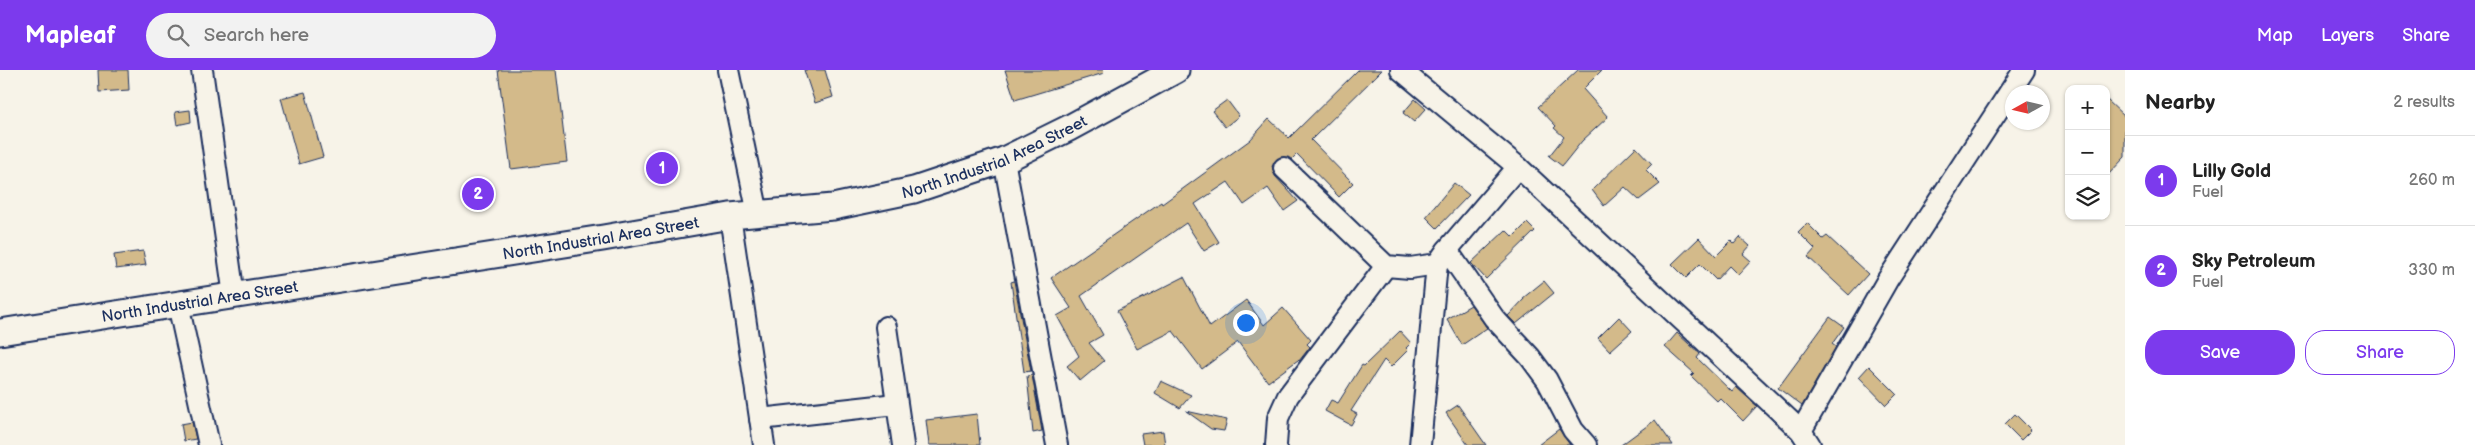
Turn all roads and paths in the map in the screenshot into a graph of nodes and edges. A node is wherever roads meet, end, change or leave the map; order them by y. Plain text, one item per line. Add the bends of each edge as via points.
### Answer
1 (202, 70) edge
2 (728, 70) edge
3 (1176, 70) edge
4 (1401, 70) edge
5 (2024, 70) edge
6 (1004, 160) junction
7 (1518, 167) junction
8 (1284, 168) dead end
9 (758, 214) junction
10 (730, 216) junction
11 (1442, 257) junction
12 (1386, 266) junction
13 (234, 296) junction
14 (178, 304) junction
15 (886, 326) dead end
16 (0, 332) edge
17 (896, 404) junction
18 (760, 419) junction
19 (1805, 438) edge
20 (209, 445) edge
21 (764, 445) edge
22 (903, 445) edge
23 (1057, 445) edge
24 (1276, 445) edge
25 (1420, 445) edge
26 (1586, 445) edge

1 - 13 street
2 - 9 street
3 - 6 main road, North Industrial Area Street
4 - 7 street
5 - 19 street via 1888,280
6 - 9 main road, North Industrial Area Street via 914,190 833,207
6 - 23 street
7 - 11 street
7 - 19 street
8 - 12 street
9 - 10 main road, North Industrial Area Street
10 - 13 main road, North Industrial Area Street
10 - 18 street
11 - 12 street via 1410,268
11 - 25 street
11 - 26 street via 1530,357
12 - 24 street via 1288,396 1278,418
13 - 14 main road, North Industrial Area Street
14 - 16 main road, North Industrial Area Street
14 - 20 street
15 - 17 street
17 - 18 street
17 - 22 street
18 - 21 street

